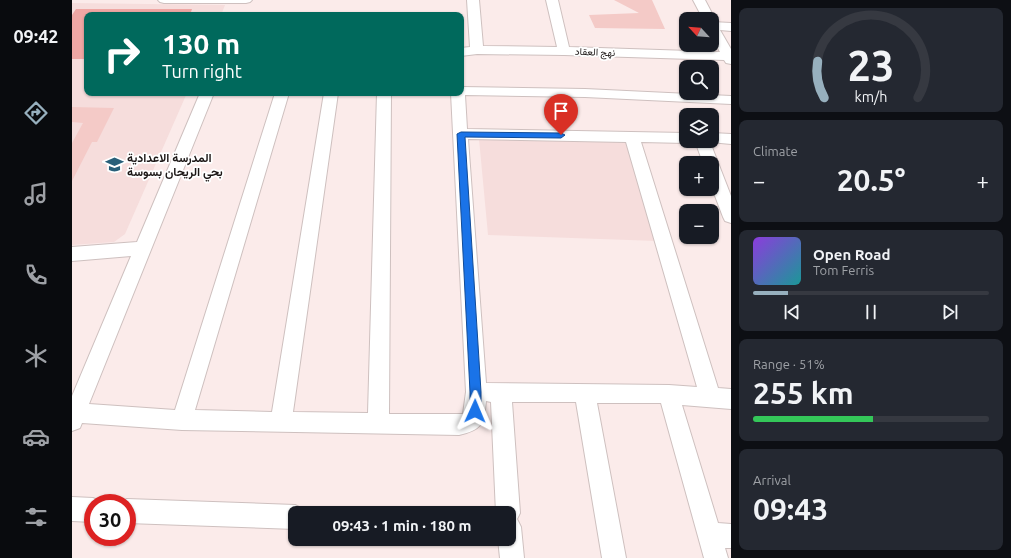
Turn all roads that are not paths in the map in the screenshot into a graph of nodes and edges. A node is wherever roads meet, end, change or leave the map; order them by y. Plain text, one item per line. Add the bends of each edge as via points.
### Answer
1 (164, 0) edge
2 (246, 0) edge
3 (473, 0) edge
4 (552, 0) edge
5 (699, 0) edge
6 (240, 12) edge
7 (705, 12) edge
8 (719, 26) edge
9 (731, 27) edge
10 (719, 38) edge
11 (477, 50) junction
12 (564, 51) junction
13 (464, 52) edge
14 (730, 58) edge
15 (464, 91) edge
16 (206, 96) edge
17 (281, 96) edge
18 (331, 96) edge
19 (384, 96) edge
20 (458, 96) edge
21 (731, 100) edge
22 (461, 134) junction
23 (632, 136) junction
24 (679, 138) edge
25 (719, 138) edge
26 (731, 139) edge
27 (719, 185) edge
28 (731, 217) edge
29 (143, 248) junction
30 (72, 254) edge
31 (81, 380) edge
32 (476, 392) junction
33 (501, 393) junction
34 (585, 394) junction
35 (669, 394) junction
36 (710, 397) junction
37 (731, 399) edge
38 (74, 417) edge
39 (182, 420) junction
40 (281, 421) junction
41 (378, 424) junction
42 (508, 506) edge
43 (72, 509) edge
44 (84, 510) edge
45 (136, 511) edge
46 (288, 517) edge
47 (720, 535) edge
48 (511, 546) edge
49 (512, 558) edge
50 (614, 558) edge
51 (716, 558) edge

1 - 2 street
2 - 6 street
3 - 11 street
4 - 12 street
5 - 7 street
8 - 9 street
10 - 14 street
11 - 12 street, نهج العقاد
11 - 13 street, نهج العقاد
12 - 14 street, نهج العقاد
15 - 21 street via 585,93
16 - 29 street
17 - 39 street
18 - 40 street
19 - 41 street
20 - 22 street
22 - 23 street
22 - 32 street
23 - 24 street
23 - 36 street
25 - 26 street
27 - 28 street
29 - 30 street
29 - 31 street
31 - 38 street
32 - 33 street
32 - 41 street via 474,418 469,423
33 - 34 street
33 - 42 street
34 - 35 street
34 - 50 street
35 - 36 street
35 - 47 street
36 - 37 street
38 - 39 street
39 - 40 street
40 - 41 street
43 - 44 street
45 - 46 street
47 - 51 street
48 - 49 street

